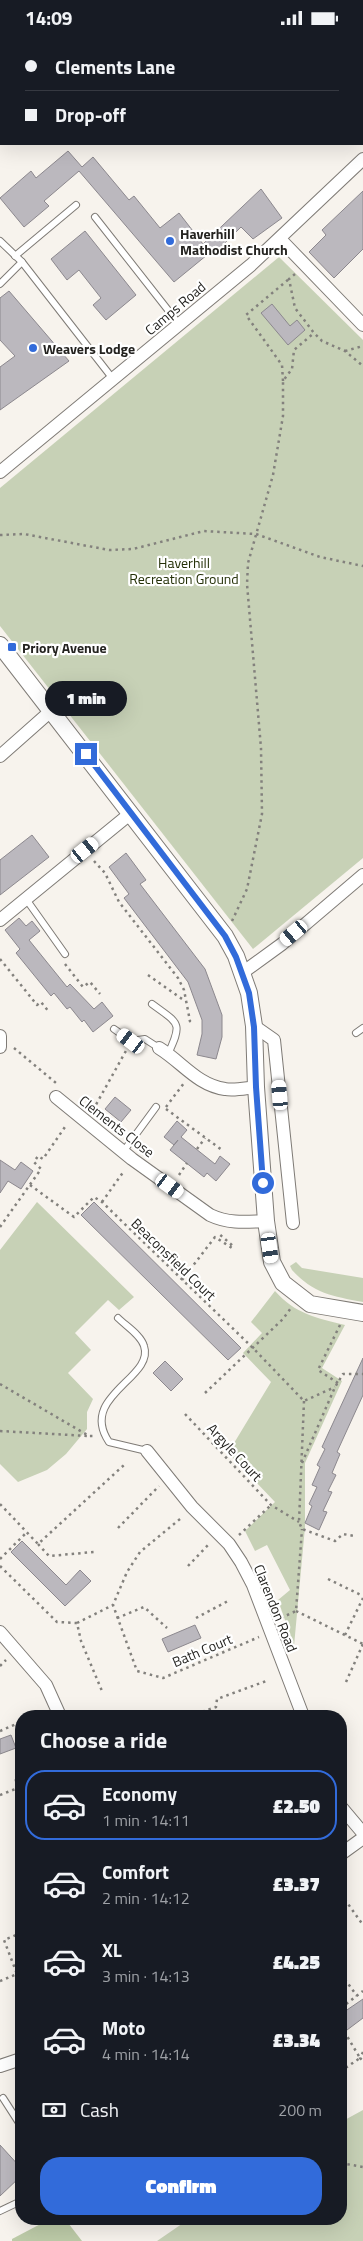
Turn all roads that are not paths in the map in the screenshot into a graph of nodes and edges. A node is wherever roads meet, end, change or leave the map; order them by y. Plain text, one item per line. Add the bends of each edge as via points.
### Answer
1 (363, 159) edge
2 (76, 205) dead end
3 (95, 217) dead end
4 (280, 239) junction
5 (0, 241) edge
6 (16, 256) junction
7 (22, 262) junction
8 (0, 284) edge
9 (179, 324) junction
10 (363, 325) edge
11 (113, 379) junction
12 (0, 473) edge
13 (0, 645) edge
14 (52, 710) junction
15 (0, 756) edge
16 (131, 813) junction
17 (363, 875) edge
18 (26, 899) junction
19 (0, 920) edge
20 (65, 954) road end
21 (242, 973) junction
22 (152, 1004) dead end
23 (254, 1027) junction
24 (363, 1027) edge
25 (114, 1029) dead end
26 (356, 1033) dead end
27 (0, 1035) edge
28 (0, 1047) edge
29 (164, 1051) junction
30 (256, 1087) junction
31 (56, 1097) road end
32 (156, 1107) dead end
33 (123, 1152) junction
34 (266, 1221) junction
35 (293, 1223) dead end
36 (363, 1313) edge
37 (118, 1318) dead end
38 (147, 1451) joint
39 (0, 1631) edge
40 (57, 1710) edge
41 (301, 1710) edge
42 (347, 1814) edge
43 (363, 1833) edge
44 (363, 1838) edge
45 (347, 1849) edge
46 (15, 2061) edge
47 (0, 2066) edge
48 (3, 2098) dead end
49 (15, 2117) edge
50 (15, 2204) edge
51 (0, 2211) edge

1 - 4 street, Camps Road
2 - 6 lane
3 - 9 lane
4 - 9 street, Camps Road
4 - 10 street
5 - 6 lane
6 - 7 lane
7 - 8 lane
7 - 11 lane
9 - 11 street, Camps Road
11 - 12 street, Camps Road
13 - 14 street
14 - 15 street
14 - 16 street
16 - 18 street
16 - 21 street via 225,936
17 - 21 street via 282,944
18 - 19 street
18 - 20 lane
21 - 23 street
22 - 29 lane via 172,1019 178,1032
23 - 30 street
23 - 35 street via 274,1040
24 - 26 lane
25 - 29 lane via 131,1041 145,1039
27 - 28 street
29 - 30 street via 191,1074 212,1086 226,1090
30 - 34 street
31 - 33 street, Clements Close
32 - 33 lane
33 - 34 street, Clements Close via 222,1221
34 - 36 street via 272,1261 283,1283 310,1304
37 - 38 lane via 138,1336 145,1356 141,1365 105,1405 101,1427 109,1442
38 - 41 street, Clarendon Road via 166,1477 229,1544 253,1585
39 - 40 street via 46,1685
42 - 43 street
44 - 45 street
46 - 47 street
48 - 49 lane
50 - 51 lane

